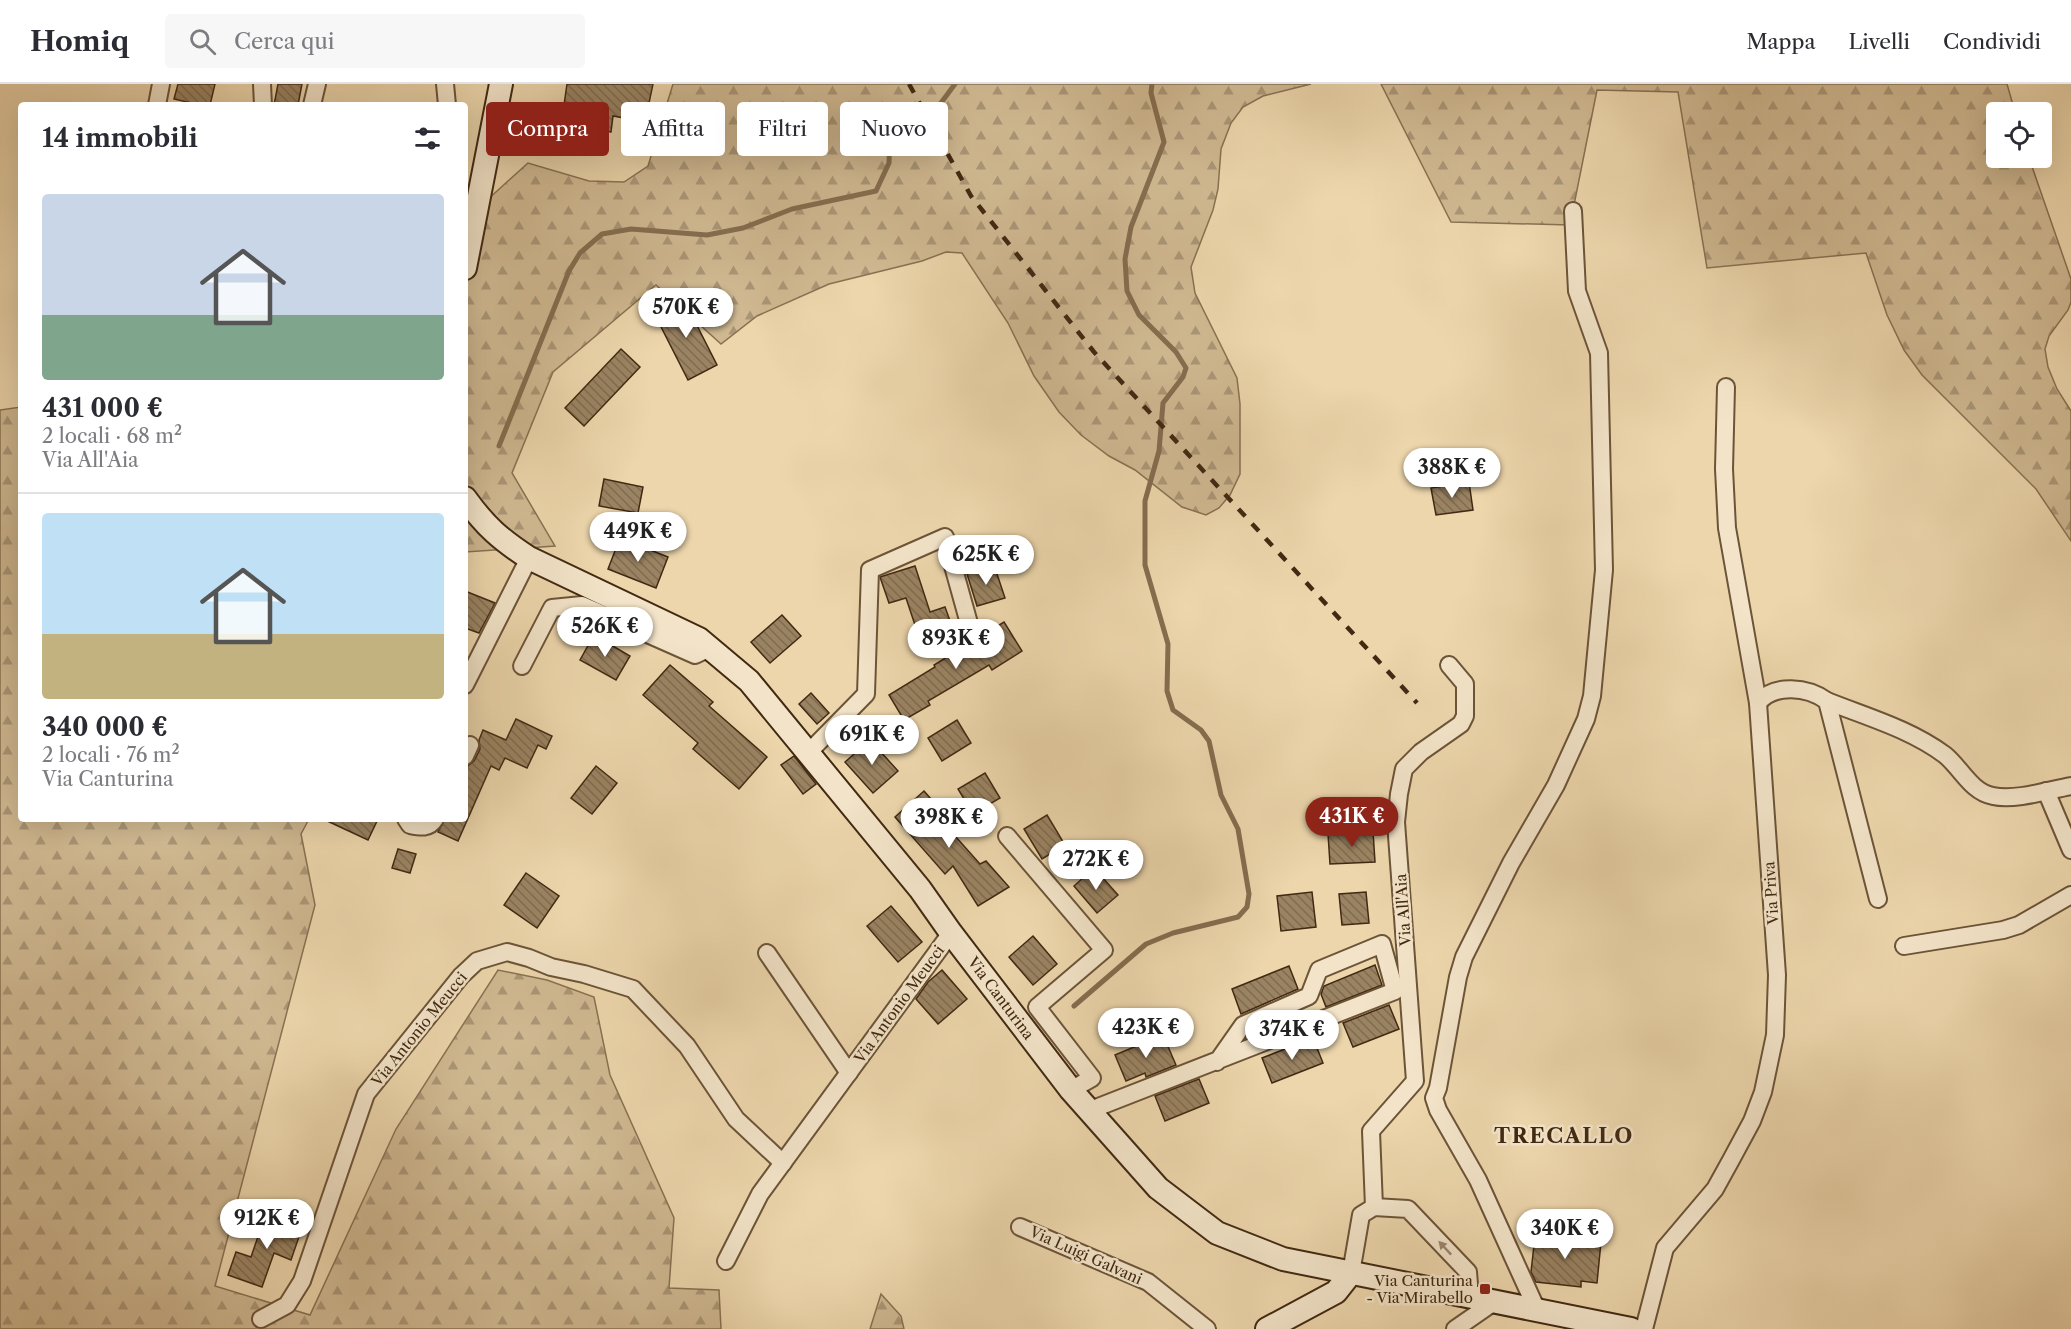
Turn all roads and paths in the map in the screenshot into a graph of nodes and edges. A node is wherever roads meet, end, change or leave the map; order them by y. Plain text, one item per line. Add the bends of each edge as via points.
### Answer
1 (161, 84) edge
2 (262, 84) edge
3 (317, 84) edge
4 (445, 84) edge
5 (501, 84) edge
6 (158, 102) edge
7 (263, 102) edge
8 (313, 102) edge
9 (447, 102) edge
10 (1574, 211) dead end
11 (468, 225) edge
12 (1726, 387) dead end
13 (468, 502) edge
14 (529, 558) junction
15 (970, 627) dead end
16 (710, 648) junction
17 (1449, 665) dead end
18 (522, 666) dead end
19 (468, 679) edge
20 (1827, 701) junction
21 (1758, 703) junction
22 (808, 753) junction
23 (2071, 786) edge
24 (2046, 790) junction
25 (408, 822) edge
26 (434, 822) edge
27 (1007, 836) dead end
28 (2071, 850) edge
29 (2071, 895) edge
30 (1878, 899) dead end
31 (951, 933) junction
32 (1904, 946) dead end
33 (767, 952) dead end
34 (1217, 1062) junction
35 (849, 1073) junction
36 (1071, 1090) junction
37 (1088, 1111) junction
38 (783, 1163) junction
39 (1374, 1207) junction
40 (1020, 1227) dead end
41 (726, 1261) dead end
42 (1351, 1273) junction
43 (1470, 1297) junction
44 (1494, 1302) junction
45 (1537, 1310) junction
46 (261, 1319) dead end
47 (1292, 1323) edge
48 (1207, 1329) edge
49 (1267, 1329) edge
50 (1455, 1329) edge
51 (1631, 1329) edge
52 (1644, 1329) edge

1 - 6 street
2 - 7 street
3 - 8 street
4 - 9 street
5 - 11 main road
10 - 45 street via 1577,291 1599,352 1604,570 1592,696 1586,719 1556,785 1464,957 1434,1098 1478,1180
12 - 21 street, Via Priva via 1727,528
13 - 14 main road, Via Canturina via 503,542
14 - 16 main road, Via Canturina via 699,639
14 - 19 street
15 - 22 street via 945,537 870,570 866,694
16 - 18 street via 695,655 582,605 552,608
16 - 22 main road, Via Canturina via 749,681
17 - 39 street, Via All'Aia via 1464,684 1465,716 1461,724 1404,769 1399,794 1396,822 1415,1082 1371,1131
20 - 21 street via 1803,690 1789,689 1768,695
20 - 24 street via 1908,733 1946,756 1977,789 1993,796
20 - 30 street
21 - 52 street, Via Priva via 1777,975 1775,1035 1763,1092 1752,1121 1714,1189 1665,1248
22 - 31 main road, Via Canturina via 920,889
23 - 24 street
24 - 28 street
25 - 26 street via 422,828
27 - 36 street via 1104,950 1037,1007 1092,1078
29 - 32 street via 2019,925
31 - 35 street, Via Antonio Meucci
31 - 36 main road, Via Canturina
33 - 35 street
34 - 34 street via 1395,991 1382,944 1319,970 1309,996 1244,1025
34 - 37 street
35 - 38 street, Via Antonio Meucci
36 - 37 main road, Via Canturina
37 - 42 main road, Via Canturina via 1158,1188 1217,1233 1283,1259
38 - 41 street, Via Antonio Meucci via 760,1194
38 - 46 street, Via Antonio Meucci via 736,1119 687,1046 633,989 507,952 494,954 477,961 461,976 366,1094 302,1281 287,1305
39 - 42 street via 1360,1215
43 -> 39 street via 1468,1272 1408,1209
40 - 48 street, Via Luigi Galvani via 1148,1282
42 - 43 main road, Via Canturina
42 - 47 main road via 1336,1292
43 - 44 main road, Via Canturina
44 - 45 main road, Via Canturina
44 - 50 street
45 - 51 main road, Via Canturina
47 - 49 main road

